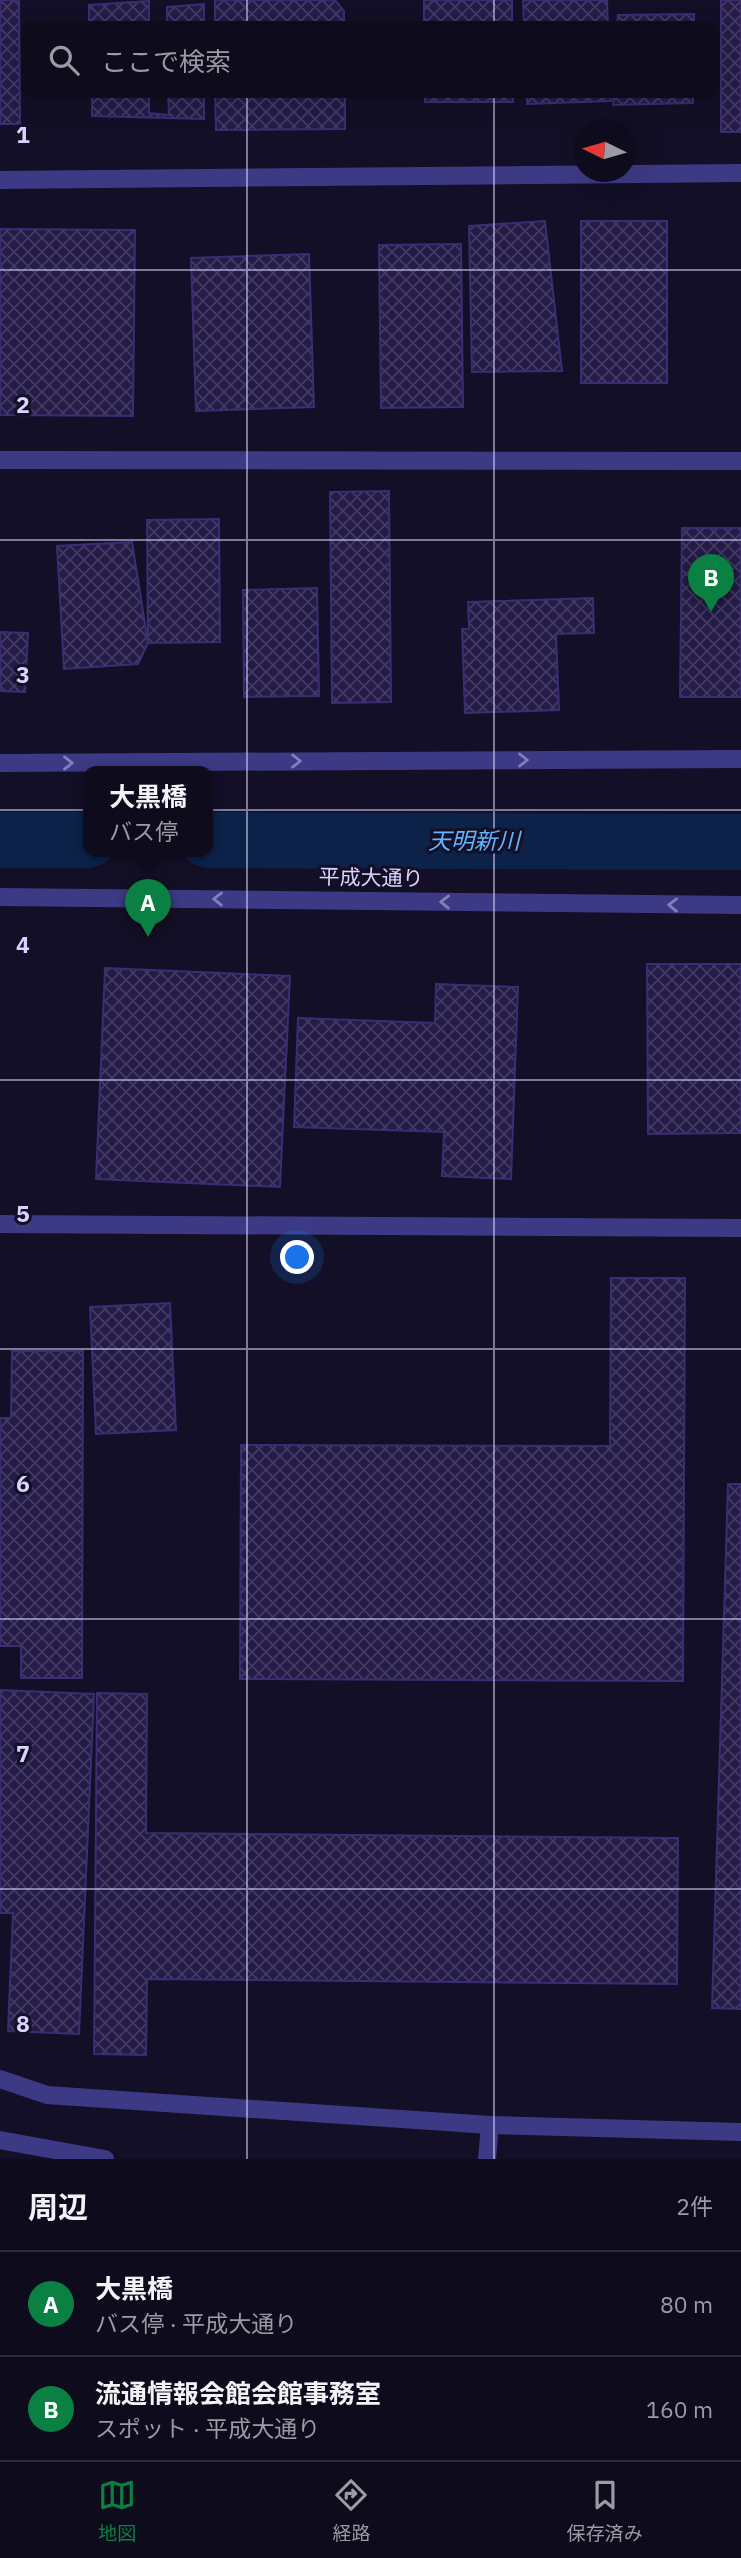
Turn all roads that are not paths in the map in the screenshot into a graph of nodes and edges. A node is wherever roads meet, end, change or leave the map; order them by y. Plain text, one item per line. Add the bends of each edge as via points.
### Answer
1 (741, 173) edge
2 (0, 180) edge
3 (0, 460) edge
4 (741, 461) edge
5 (741, 759) edge
6 (0, 763) edge
7 (0, 897) edge
8 (741, 905) edge
9 (0, 1224) edge
10 (741, 1228) edge
11 (0, 2079) edge
12 (489, 2125) junction
13 (741, 2132) edge
14 (0, 2140) edge
15 (105, 2159) edge
16 (486, 2159) edge

1 - 2 street
3 - 4 street
6 -> 5 street
8 -> 7 street, 平成大通り
9 - 10 street
11 - 12 street via 47,2095
12 - 13 street
12 - 16 street
14 - 15 street

